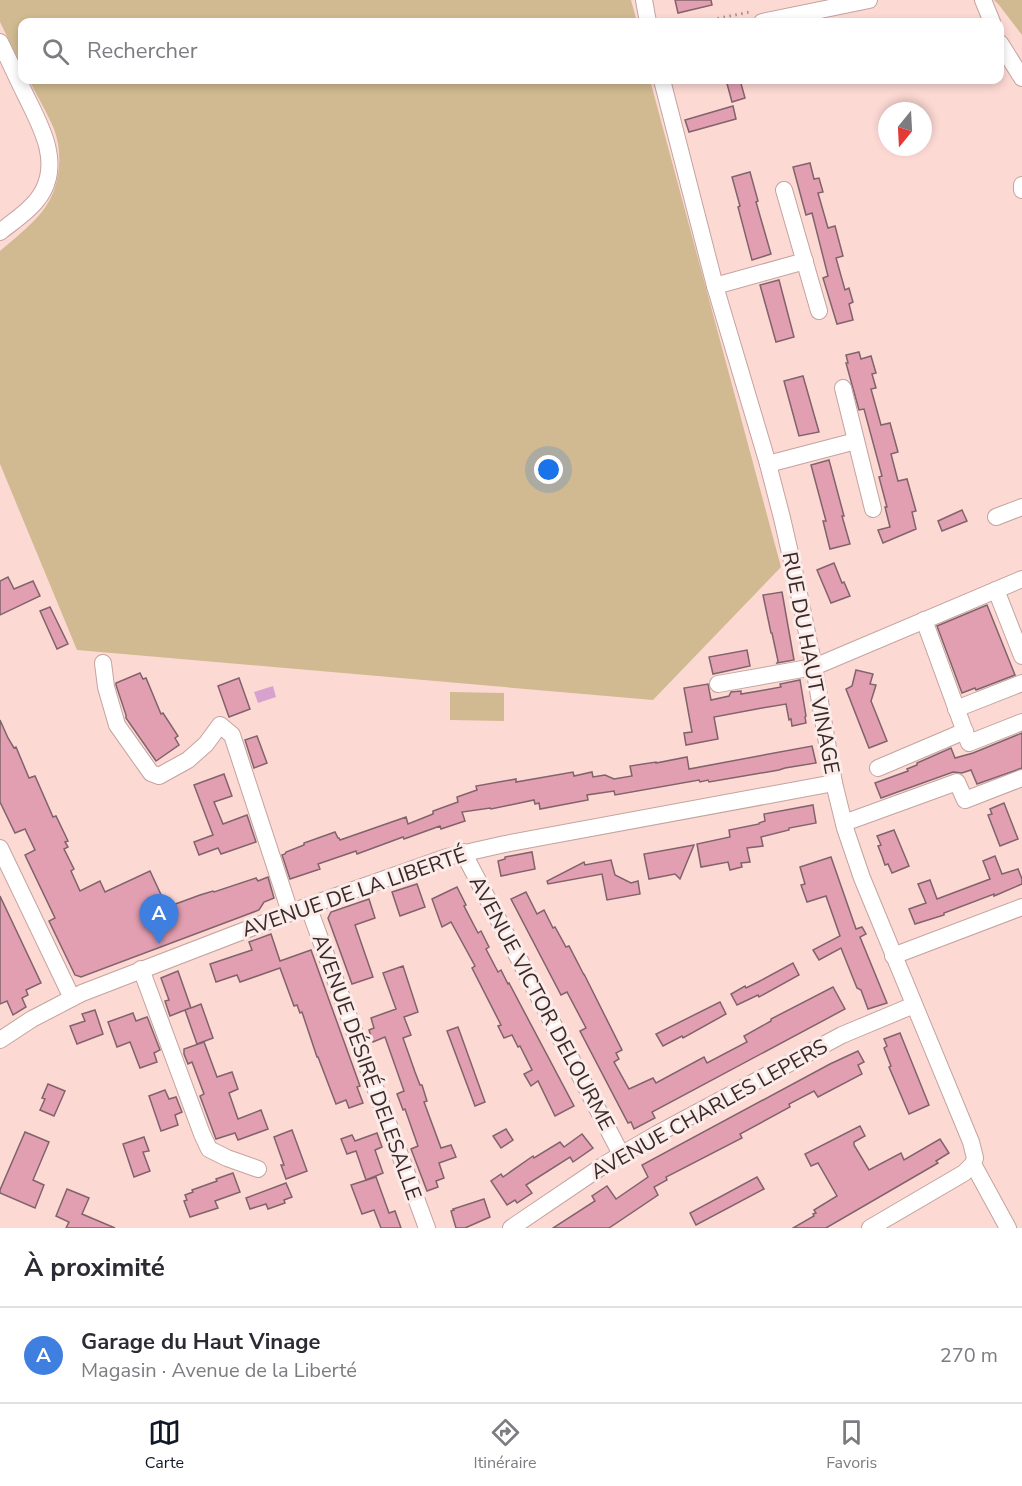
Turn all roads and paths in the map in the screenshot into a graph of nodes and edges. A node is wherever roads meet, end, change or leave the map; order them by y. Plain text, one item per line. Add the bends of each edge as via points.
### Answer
1 (644, 0) edge
2 (869, 0) edge
3 (983, 0) edge
4 (811, 6) edge
5 (759, 16) edge
6 (647, 18) edge
7 (739, 18) edge
8 (990, 18) edge
9 (0, 42) edge
10 (1004, 51) edge
11 (18, 78) edge
12 (1022, 78) edge
13 (21, 84) edge
14 (663, 84) edge
15 (1022, 185) edge
16 (784, 190) dead end
17 (1022, 190) edge
18 (0, 232) edge
19 (805, 261) junction
20 (715, 286) junction
21 (819, 311) dead end
22 (843, 388) dead end
23 (856, 441) junction
24 (768, 464) junction
25 (1022, 507) edge
26 (873, 509) dead end
27 (996, 517) dead end
28 (1022, 579) edge
29 (996, 590) junction
30 (924, 620) junction
31 (1022, 656) edge
32 (103, 663) dead end
33 (814, 667) junction
34 (718, 684) dead end
35 (1022, 684) edge
36 (956, 709) junction
37 (1022, 722) edge
38 (965, 731) junction
39 (878, 768) dead end
40 (1022, 778) edge
41 (834, 783) junction
42 (844, 823) junction
43 (0, 849) edge
44 (463, 852) junction
45 (308, 906) junction
46 (1022, 907) edge
47 (291, 912) junction
48 (893, 956) junction
49 (141, 969) junction
50 (72, 998) junction
51 (914, 1005) junction
52 (0, 1040) edge
53 (621, 1154) junction
54 (974, 1164) junction
55 (258, 1169) dead end
56 (427, 1228) edge
57 (511, 1228) edge
58 (870, 1228) edge
59 (1008, 1228) edge

1 - 6 street
2 - 4 street
3 - 8 street
4 - 5 street
5 - 7 path
9 - 11 street
10 - 12 street
13 - 18 street via 44,131 49,173 43,192
14 - 20 street, RUE DU HAUT VINAGE
15 - 17 street
16 - 19 street
19 - 20 street
19 - 21 street
20 - 24 street, RUE DU HAUT VINAGE
22 - 23 street
23 - 24 street
23 - 26 street
24 - 33 street, RUE DU HAUT VINAGE
25 - 27 street
28 - 29 street
29 - 30 street
29 - 31 street
30 - 33 street
30 - 36 street
32 - 47 street via 117,725 151,773 159,776 188,759 220,725 232,735
33 - 34 street
33 - 41 street, RUE DU HAUT VINAGE
35 - 36 street
36 - 38 street
37 - 38 street via 969,743
38 - 39 street
40 - 42 street via 965,800 957,782
41 - 42 street, RUE DU HAUT VINAGE
41 - 44 street, AVENUE DE LA LIBERTÉ
42 - 48 street, RUE DU HAUT VINAGE
43 - 50 street
44 - 45 street, AVENUE DE LA LIBERTÉ
44 - 53 street, AVENUE VICTOR DELOURME
45 - 47 street, AVENUE DE LA LIBERTÉ
45 - 56 street, AVENUE DÉSIRÉ DELESALLE
46 - 48 street
47 - 49 street, AVENUE DE LA LIBERTÉ
48 - 51 street, RUE DU HAUT VINAGE
49 - 50 street, AVENUE DE LA LIBERTÉ
49 - 55 street via 209,1149
50 - 52 street, AVENUE DE LA LIBERTÉ
51 - 53 street, AVENUE CHARLES LEPERS via 842,1035
51 - 54 street, RUE DU HAUT VINAGE via 971,1142
53 - 57 street, AVENUE CHARLES LEPERS
54 - 58 street
54 - 59 street, RUE DU HAUT VINAGE

